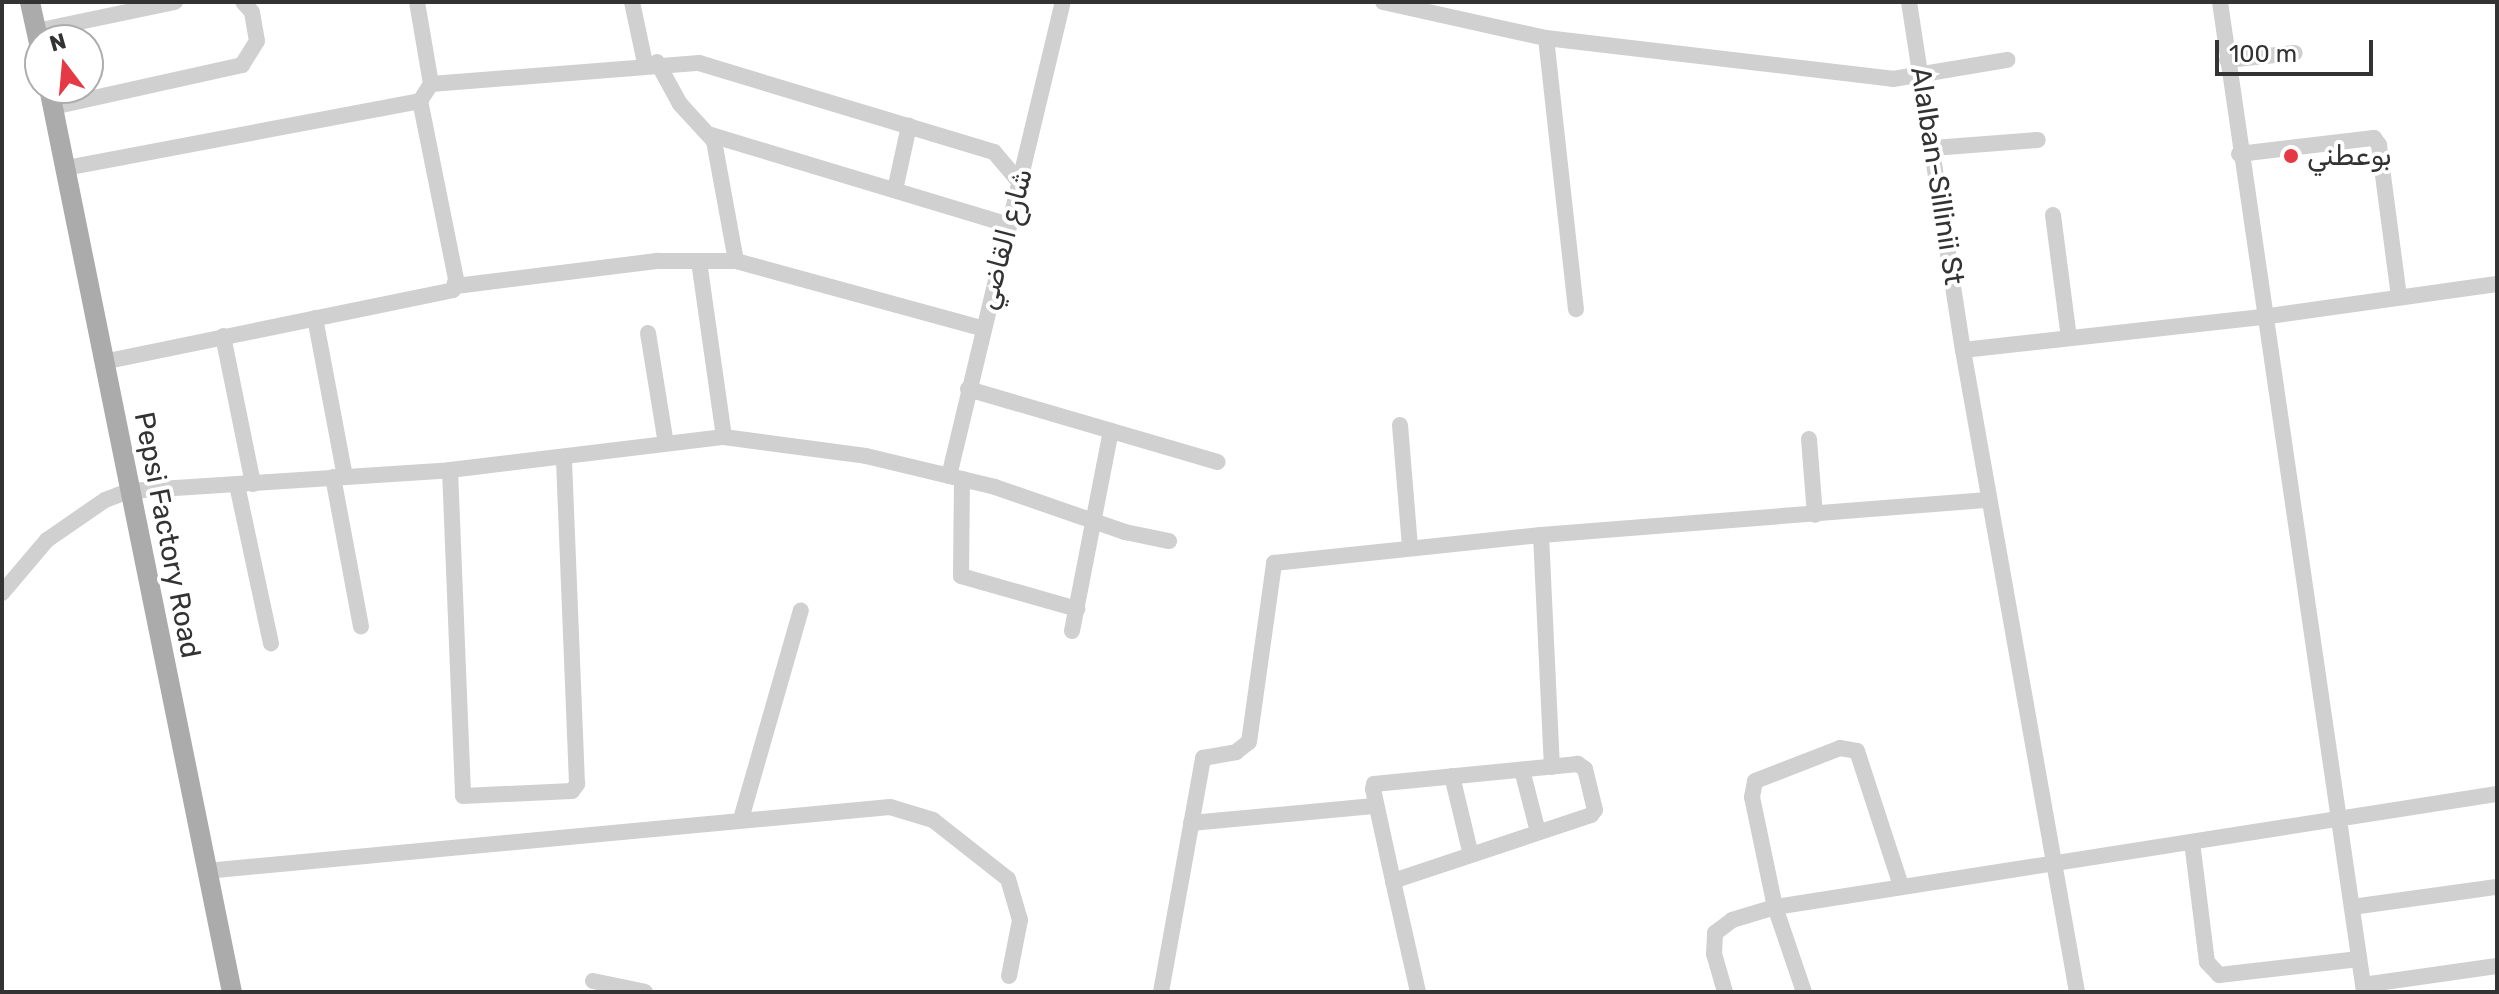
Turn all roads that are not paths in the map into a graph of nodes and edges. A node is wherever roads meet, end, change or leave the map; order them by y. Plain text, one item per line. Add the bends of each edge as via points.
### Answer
1 (30, 2) edge
2 (175, 2) edge
3 (243, 2) edge
4 (417, 2) edge
5 (632, 2) edge
6 (1063, 2) edge
7 (1383, 2) edge
8 (1909, 2) edge
9 (2220, 2) edge
10 (35, 24) edge
11 (96, 24) edge
12 (1546, 38) junction
13 (2295, 53) dead end
14 (2007, 60) dead end
15 (2227, 60) junction
16 (651, 63) junction
17 (1921, 73) junction
18 (431, 84) junction
19 (104, 88) edge
20 (420, 101) junction
21 (52, 104) edge
22 (909, 126) junction
23 (711, 135) junction
24 (2038, 140) dead end
25 (1933, 148) junction
26 (2239, 154) junction
27 (66, 168) junction
28 (1021, 184) junction
29 (895, 190) junction
30 (2053, 215) dead end
31 (1010, 225) junction
32 (736, 261) junction
33 (699, 262) junction
34 (2497, 284) edge
35 (456, 286) junction
36 (2399, 296) junction
37 (1576, 309) dead end
38 (2262, 317) junction
39 (315, 318) junction
40 (981, 328) junction
41 (648, 333) dead end
42 (223, 336) junction
43 (2069, 338) junction
44 (1963, 350) junction
45 (103, 362) junction
46 (968, 389) junction
47 (1400, 425) dead end
48 (1111, 431) junction
49 (724, 437) junction
50 (1809, 439) dead end
51 (666, 444) junction
52 (564, 459) junction
53 (1218, 462) dead end
54 (450, 470) junction
55 (339, 477) junction
56 (956, 478) junction
57 (245, 484) junction
58 (129, 491) junction
59 (1988, 500) junction
60 (1815, 515) junction
61 (1096, 522) junction
62 (1541, 535) junction
63 (1169, 541) dead end
64 (1410, 547) junction
65 (2, 593) edge
66 (1077, 609) junction
67 (801, 610) dead end
68 (361, 626) dead end
69 (1072, 631) dead end
70 (271, 643) dead end
71 (1552, 767) junction
72 (1522, 770) junction
73 (1452, 776) junction
74 (2497, 794) edge
75 (1376, 806) junction
76 (741, 819) junction
77 (2338, 819) junction
78 (1191, 823) junction
79 (1538, 832) junction
80 (2192, 842) junction
81 (1471, 855) junction
82 (2056, 865) junction
83 (206, 871) junction
84 (1393, 881) junction
85 (1901, 886) junction
86 (2497, 887) edge
87 (1775, 907) junction
88 (2352, 907) junction
89 (2359, 959) junction
90 (2497, 966) edge
91 (1009, 976) dead end
92 (593, 981) dead end
93 (2364, 989) edge
94 (232, 992) edge
95 (645, 992) edge
96 (1161, 992) edge
97 (1418, 992) edge
98 (1725, 992) edge
99 (1804, 992) edge
100 (2077, 992) edge

1 - 10 main road
2 - 11 street
3 - 19 street via 252,12 257,41 242,65
4 - 18 street
5 - 16 street
6 - 28 street, شارع القاضي
7 - 12 street
8 - 17 street, Alalban-Sillinii St
9 - 15 street
12 - 17 street via 1893,79
12 - 37 street
13 - 15 street
14 - 17 street
15 - 26 street
16 - 18 street
16 - 22 street via 699,63
16 - 23 street
17 - 25 street, Alalban-Sillinii St
18 - 20 street
20 - 27 street
20 - 35 street
21 - 27 main road, Pepsi Factory Road
22 - 28 street via 994,152
22 - 29 street
23 - 29 street
23 - 32 street
24 - 25 street
25 - 44 street, Alalban-Sillinii St
26 - 36 street via 2374,138
26 - 38 street
27 - 45 main road, Pepsi Factory Road
28 - 31 street, شارع القاضي
29 - 31 street
30 - 43 street
31 - 40 street, شارع القاضي
32 - 33 street
32 - 40 street
33 - 35 street via 658,261
33 - 49 street
34 - 36 street
35 - 39 street via 446,293
36 - 38 street
38 - 43 street
38 - 77 street
39 - 42 street
39 - 55 street
40 - 46 street, شارع القاضي
41 - 51 street
42 - 45 street
42 - 57 street
43 - 44 street
44 - 59 street, Alalban-Sillinii St
45 - 58 main road, Pepsi Factory Road
46 - 48 street
46 - 56 street, شارع القاضي
47 - 64 street
48 - 53 street
48 - 61 street
49 - 51 street
49 - 56 street via 790,443
50 - 60 street
51 - 52 street
52 - 54 street
52 - 54 street via 577,784 572,791 463,796
54 - 55 street
55 - 57 street
55 - 68 street
56 - 61 street
56 - 66 street, شارع القاضي via 961,576
57 - 58 street
57 - 70 street
58 - 65 street via 105,500 47,540
58 - 83 main road, Pepsi Factory Road
59 - 60 street
59 - 82 street, Alalban-Sillinii St
60 - 62 street
61 - 63 street
61 - 66 street
62 - 64 street
62 - 71 street
64 - 78 street via 1274,563 1249,742 1236,752 1203,758
66 - 69 street
67 - 76 street
71 - 72 street
71 - 79 street via 1578,764 1585,769 1595,810
72 - 73 street
72 - 79 street
73 - 75 street via 1378,780 1373,789
73 - 81 street
74 - 77 street
75 - 78 street
75 - 84 street
76 - 83 street
76 - 91 street via 877,807 933,820 991,863 1014,891 1020,920
77 - 80 street
77 - 88 street
78 - 96 street
79 - 81 street
80 - 82 street
80 - 89 street via 2207,962 2219,975
81 - 84 street
82 - 85 street
82 - 100 street, Alalban-Sillinii St
83 - 94 main road, Pepsi Factory Road
84 - 97 street
85 - 87 street
85 - 87 street via 1863,761 1857,751 1840,748 1752,786
86 - 88 street
87 - 98 street via 1732,920 1715,933 1714,954
87 - 99 street
88 - 89 street
89 - 93 street
90 - 93 street
92 - 95 street

